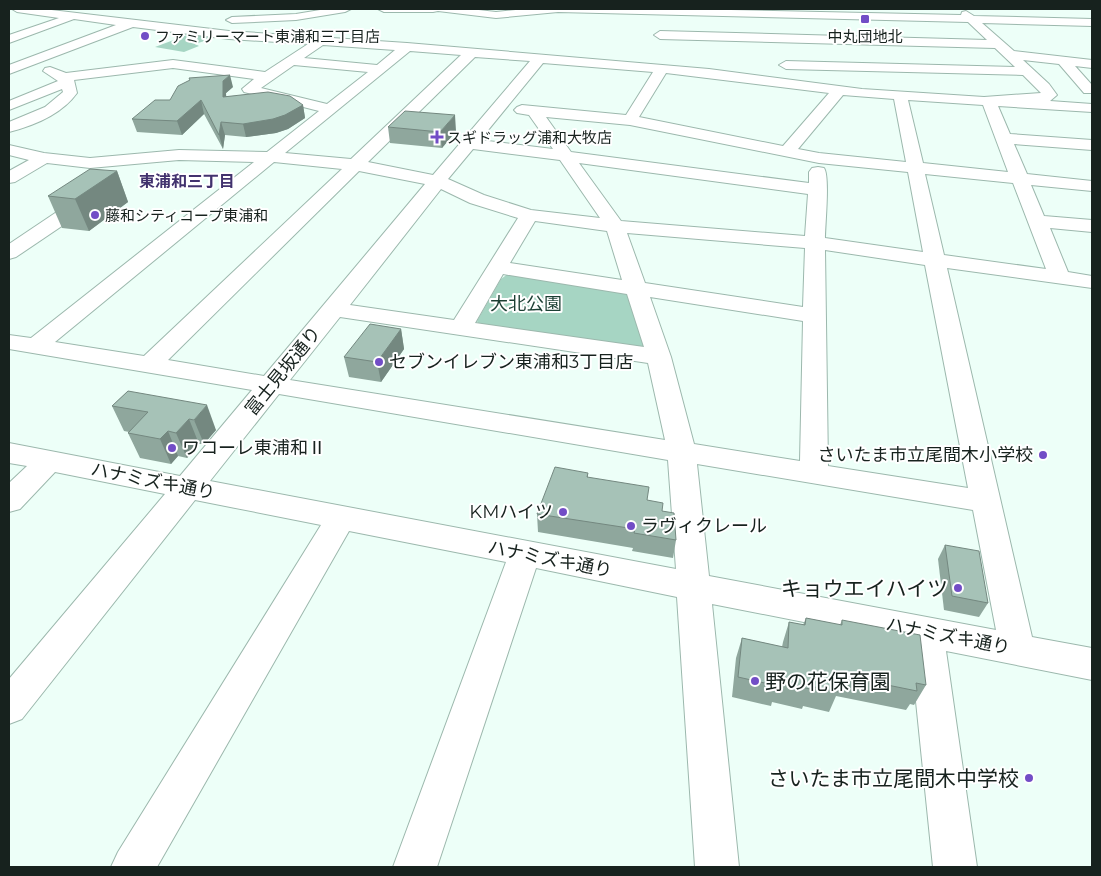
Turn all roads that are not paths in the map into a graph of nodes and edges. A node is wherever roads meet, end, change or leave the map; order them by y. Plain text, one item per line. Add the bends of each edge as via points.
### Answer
1 (20, 9) edge
2 (345, 9) edge
3 (384, 9) edge
4 (433, 9) edge
5 (442, 9) edge
6 (454, 9) edge
7 (564, 9) edge
8 (961, 9) edge
9 (1084, 9) edge
10 (402, 10) edge
11 (262, 11) edge
12 (75, 12) edge
13 (765, 12) edge
14 (1092, 13) edge
15 (150, 16) dead end
16 (192, 18) dead end
17 (245, 19) junction
18 (973, 20) junction
19 (133, 22) junction
20 (1092, 22) edge
21 (379, 23) dead end
22 (474, 23) dead end
23 (160, 26) junction
24 (509, 27) dead end
25 (985, 32) junction
26 (1011, 33) dead end
27 (660, 35) dead end
28 (9, 39) edge
29 (451, 39) dead end
30 (321, 41) junction
31 (494, 43) dead end
32 (407, 47) junction
33 (436, 49) junction
34 (1005, 50) junction
35 (781, 51) junction
36 (1092, 52) edge
37 (474, 53) junction
38 (537, 54) junction
39 (293, 61) junction
40 (83, 62) dead end
41 (1069, 62) junction
42 (1092, 64) edge
43 (673, 66) junction
44 (917, 68) junction
45 (380, 69) junction
46 (1026, 71) junction
47 (16, 72) edge
48 (58, 75) junction
49 (269, 77) junction
50 (831, 87) junction
51 (1044, 87) junction
52 (932, 88) junction
53 (956, 89) dead end
54 (1090, 90) edge
55 (900, 95) junction
56 (988, 100) junction
57 (9, 106) edge
58 (497, 108) junction
59 (1092, 108) edge
60 (330, 109) junction
61 (534, 111) junction
62 (630, 120) junction
63 (9, 127) edge
64 (1004, 138) junction
65 (468, 143) junction
66 (1092, 145) edge
67 (9, 150) edge
68 (786, 152) junction
69 (567, 156) junction
70 (270, 157) junction
71 (44, 158) junction
72 (151, 158) junction
73 (819, 158) junction
74 (356, 165) junction
75 (916, 169) junction
76 (9, 178) edge
77 (119, 179) dead end
78 (1020, 179) junction
79 (437, 181) junction
80 (1092, 186) edge
81 (103, 189) edge
82 (818, 190) junction
83 (528, 215) junction
84 (1037, 220) junction
85 (616, 226) junction
86 (1092, 226) edge
87 (815, 243) junction
88 (9, 253) edge
89 (936, 261) junction
90 (497, 267) junction
91 (1060, 278) junction
92 (1092, 282) edge
93 (636, 290) junction
94 (334, 309) junction
95 (815, 316) junction
96 (460, 328) junction
97 (9, 342) edge
98 (36, 346) junction
99 (658, 357) junction
100 (150, 364) junction
101 (272, 385) junction
102 (9, 453) edge
103 (682, 453) junction
104 (49, 461) junction
105 (814, 473) junction
106 (188, 488) junction
107 (9, 501) edge
108 (987, 502) junction
109 (341, 518) junction
110 (525, 555) junction
111 (693, 587) junction
112 (926, 632) junction
113 (1017, 649) junction
114 (1092, 664) edge
115 (9, 707) edge
116 (133, 867) edge
117 (415, 867) edge
118 (717, 867) edge
119 (955, 867) edge

1 - 12 street
2 - 17 street via 296,17
3 - 10 street
4 - 10 street
5 - 6 street
6 - 7 street via 511,15
7 - 13 street
8 - 18 street
9 - 14 street
10 - 21 street
11 - 17 street
11 - 17 street via 228,15
12 - 19 street
12 - 28 street
13 - 18 street
13 - 35 street
15 - 19 street
16 - 23 street
18 - 20 street
18 - 25 street
19 - 23 street
19 - 47 street
22 - 24 street
23 - 30 street via 229,35
25 - 26 street
25 - 34 street
27 - 35 street
29 - 33 street
30 - 32 street
30 - 39 street
31 - 37 street
32 - 33 street
32 - 45 street
33 - 37 street
34 - 35 street
34 - 41 street
34 - 46 street
35 - 44 street
35 - 50 street
36 - 41 street via 1068,52
37 - 38 street
37 - 74 street
38 - 43 street
38 - 58 street, 富士見坂通り
39 - 45 street
39 - 49 street
40 - 48 street
41 - 42 street
41 - 54 street
43 - 50 street
43 - 62 street
44 - 46 street
44 - 52 street
45 - 60 street
46 - 51 street
47 - 48 street
48 - 49 street via 173,64
48 - 57 street
48 - 63 street via 70,93 62,104
49 - 60 street via 250,89
50 - 52 street
50 - 55 street
50 - 68 street
51 - 54 street
51 - 56 street via 1050,95 1048,97
52 - 53 street
55 - 56 street
55 - 75 street
56 - 59 street
56 - 64 street
58 - 61 street
58 - 65 street, 富士見坂通り
60 - 70 street
61 - 62 street
61 - 69 street
62 - 68 street
64 - 66 street
64 - 78 street
65 - 69 street
65 - 79 street, 富士見坂通り
67 - 71 street
68 - 73 street
69 - 82 street
69 - 85 street
70 - 72 street via 179,155
70 - 74 street
70 - 98 street
71 - 72 street via 90,163
71 - 76 street
72 - 77 street
73 - 75 street
73 - 82 street
74 - 79 street
74 - 100 street
75 - 78 street
75 - 89 street
78 - 80 street
78 - 84 street
79 - 83 street via 476,199
79 - 94 street, 富士見坂通り
81 - 88 street
82 - 87 street
83 - 85 street
83 - 90 street
84 - 86 street
84 - 91 street
85 - 87 street
85 - 93 street
87 - 89 street
87 - 95 street
89 - 91 street
89 - 108 street
90 - 93 street
90 - 96 street
91 - 92 street
93 - 95 street
93 - 99 street
94 - 96 street
94 - 101 street, 富士見坂通り
95 - 105 street
96 - 99 street
97 - 98 street
98 - 100 street
99 - 103 street
100 - 101 street
101 - 103 street
101 - 106 street, 富士見坂通り
102 - 104 street, ハナミズキ通り
103 - 105 street
103 - 111 street
104 - 106 street, ハナミズキ通り
104 - 107 street
105 - 108 street
106 - 109 street, ハナミズキ通り
106 - 115 street, 富士見坂通り
108 - 113 street
109 - 110 street, ハナミズキ通り
109 - 116 street
110 - 111 street, ハナミズキ通り
110 - 117 street
111 - 112 street, ハナミズキ通り
111 - 118 street
112 - 113 street, ハナミズキ通り
112 - 119 street
113 - 114 street, ハナミズキ通り

